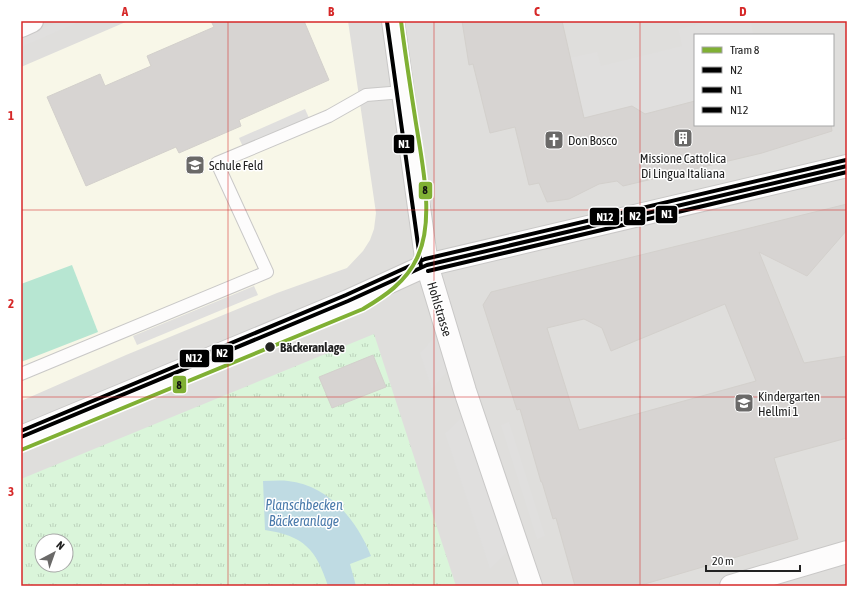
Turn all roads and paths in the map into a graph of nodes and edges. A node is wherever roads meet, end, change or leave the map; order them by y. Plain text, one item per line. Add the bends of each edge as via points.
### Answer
1 (32, 21) edge
2 (393, 21) edge
3 (21, 26) edge
4 (403, 92) junction
5 (847, 166) edge
6 (427, 265) junction
7 (21, 374) edge
8 (21, 437) edge
9 (847, 552) edge
10 (531, 586) edge
11 (731, 586) edge

1 - 3 street
2 - 4 street, Hohlstrasse
4 - 6 street, Hohlstrasse
4 - 7 lane via 366,95 328,116 217,163 267,272
5 - 6 street
6 - 8 street via 348,301
6 - 10 street, Hohlstrasse via 465,391
9 - 11 street

